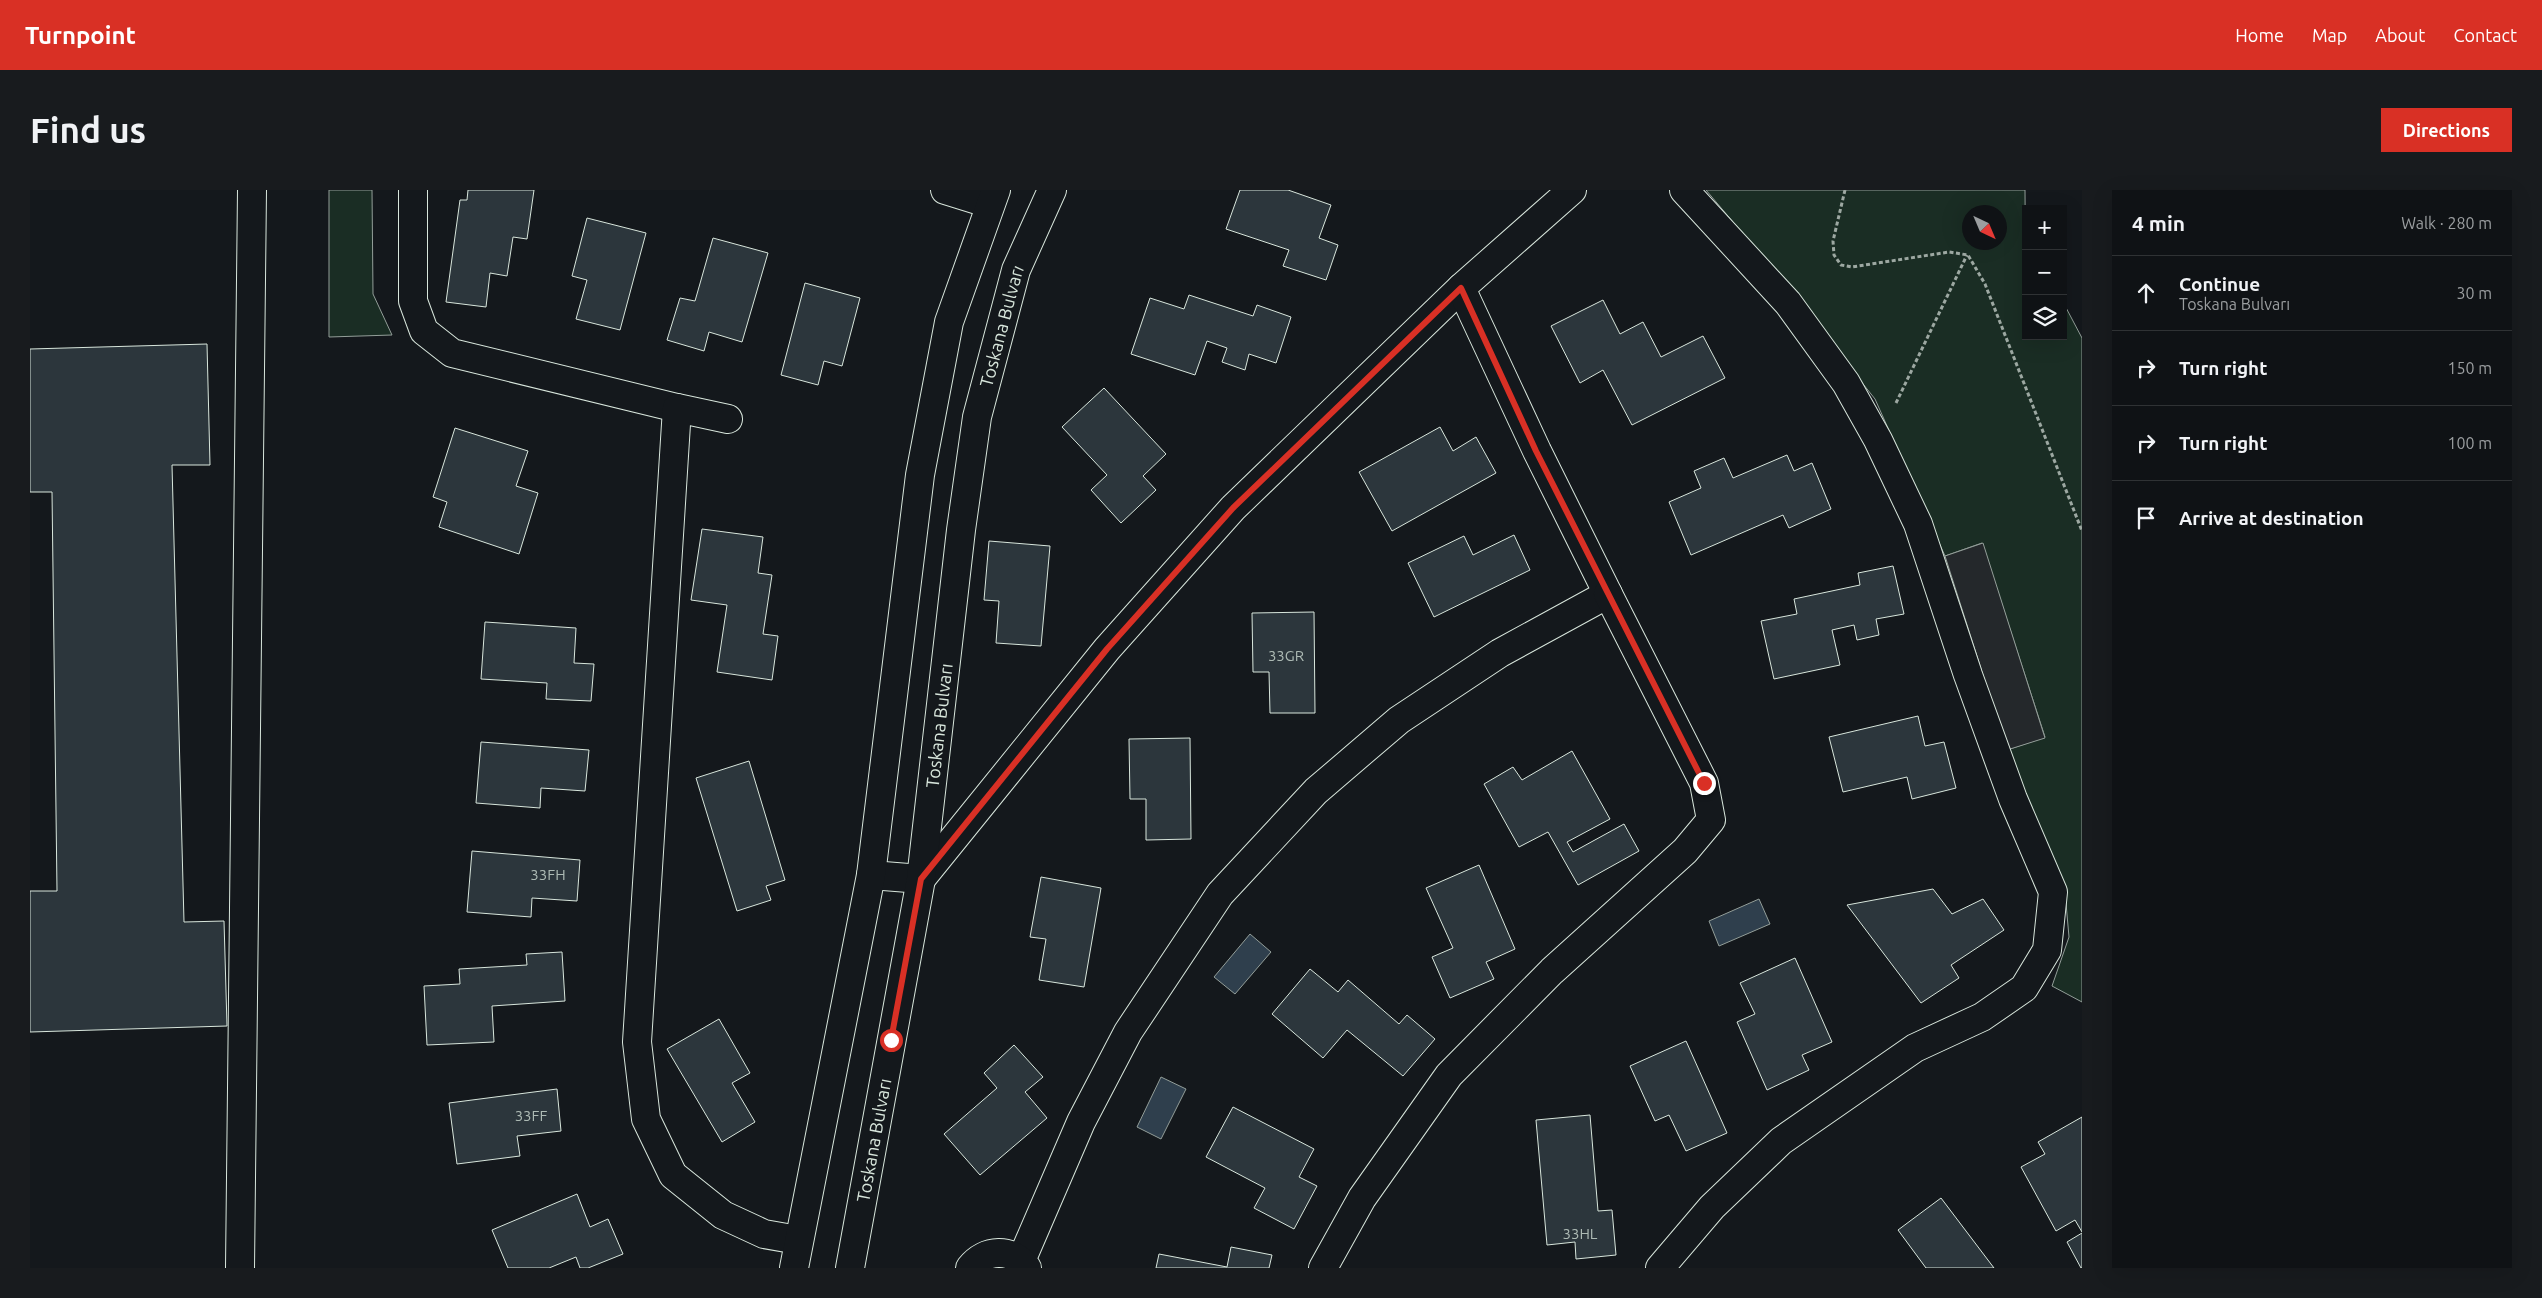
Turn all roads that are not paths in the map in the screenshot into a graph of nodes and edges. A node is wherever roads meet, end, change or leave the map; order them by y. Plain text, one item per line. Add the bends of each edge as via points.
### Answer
1 (252, 190) edge
2 (413, 190) edge
3 (945, 190) edge
4 (1052, 190) edge
5 (1572, 190) edge
6 (1684, 190) edge
7 (993, 197) edge
8 (1461, 288) junction
9 (677, 408) junction
10 (728, 419) dead end
11 (1608, 594) junction
12 (871, 875) junction
13 (921, 879) junction
14 (798, 1240) junction
15 (1024, 1264) edge
16 (240, 1268) edge
17 (794, 1268) edge
18 (850, 1268) edge
19 (970, 1268) edge
20 (1323, 1268) edge
21 (1660, 1268) edge

1 - 16 street
2 - 9 street via 413,300 424,331 452,353
3 - 7 street
4 - 13 street, Toskana Bulvarı via 1016,270 978,417 961,530
5 - 8 street
6 - 21 street via 1788,304 1846,383 1878,440 1918,524 1974,693 2013,799 2053,892 2047,950 2024,988 1982,1017 1914,1048 1781,1141 1712,1207
7 - 12 street via 949,322 920,475
8 - 11 street via 1536,451
8 - 13 street via 1233,508 1107,649
9 - 10 street
9 - 14 street via 637,1042 646,1119 673,1175 723,1215 764,1234
11 - 15 street via 1500,653 1399,720 1316,791 1220,894 1128,1032 1080,1122
11 - 20 street via 1704,783 1711,820 1684,850 1552,971 1449,1075 1362,1198
12 - 13 street
12 - 14 street
13 - 18 street, Toskana Bulvarı
14 - 17 street
15 - 19 street via 1012,1255 990,1254 979,1258

